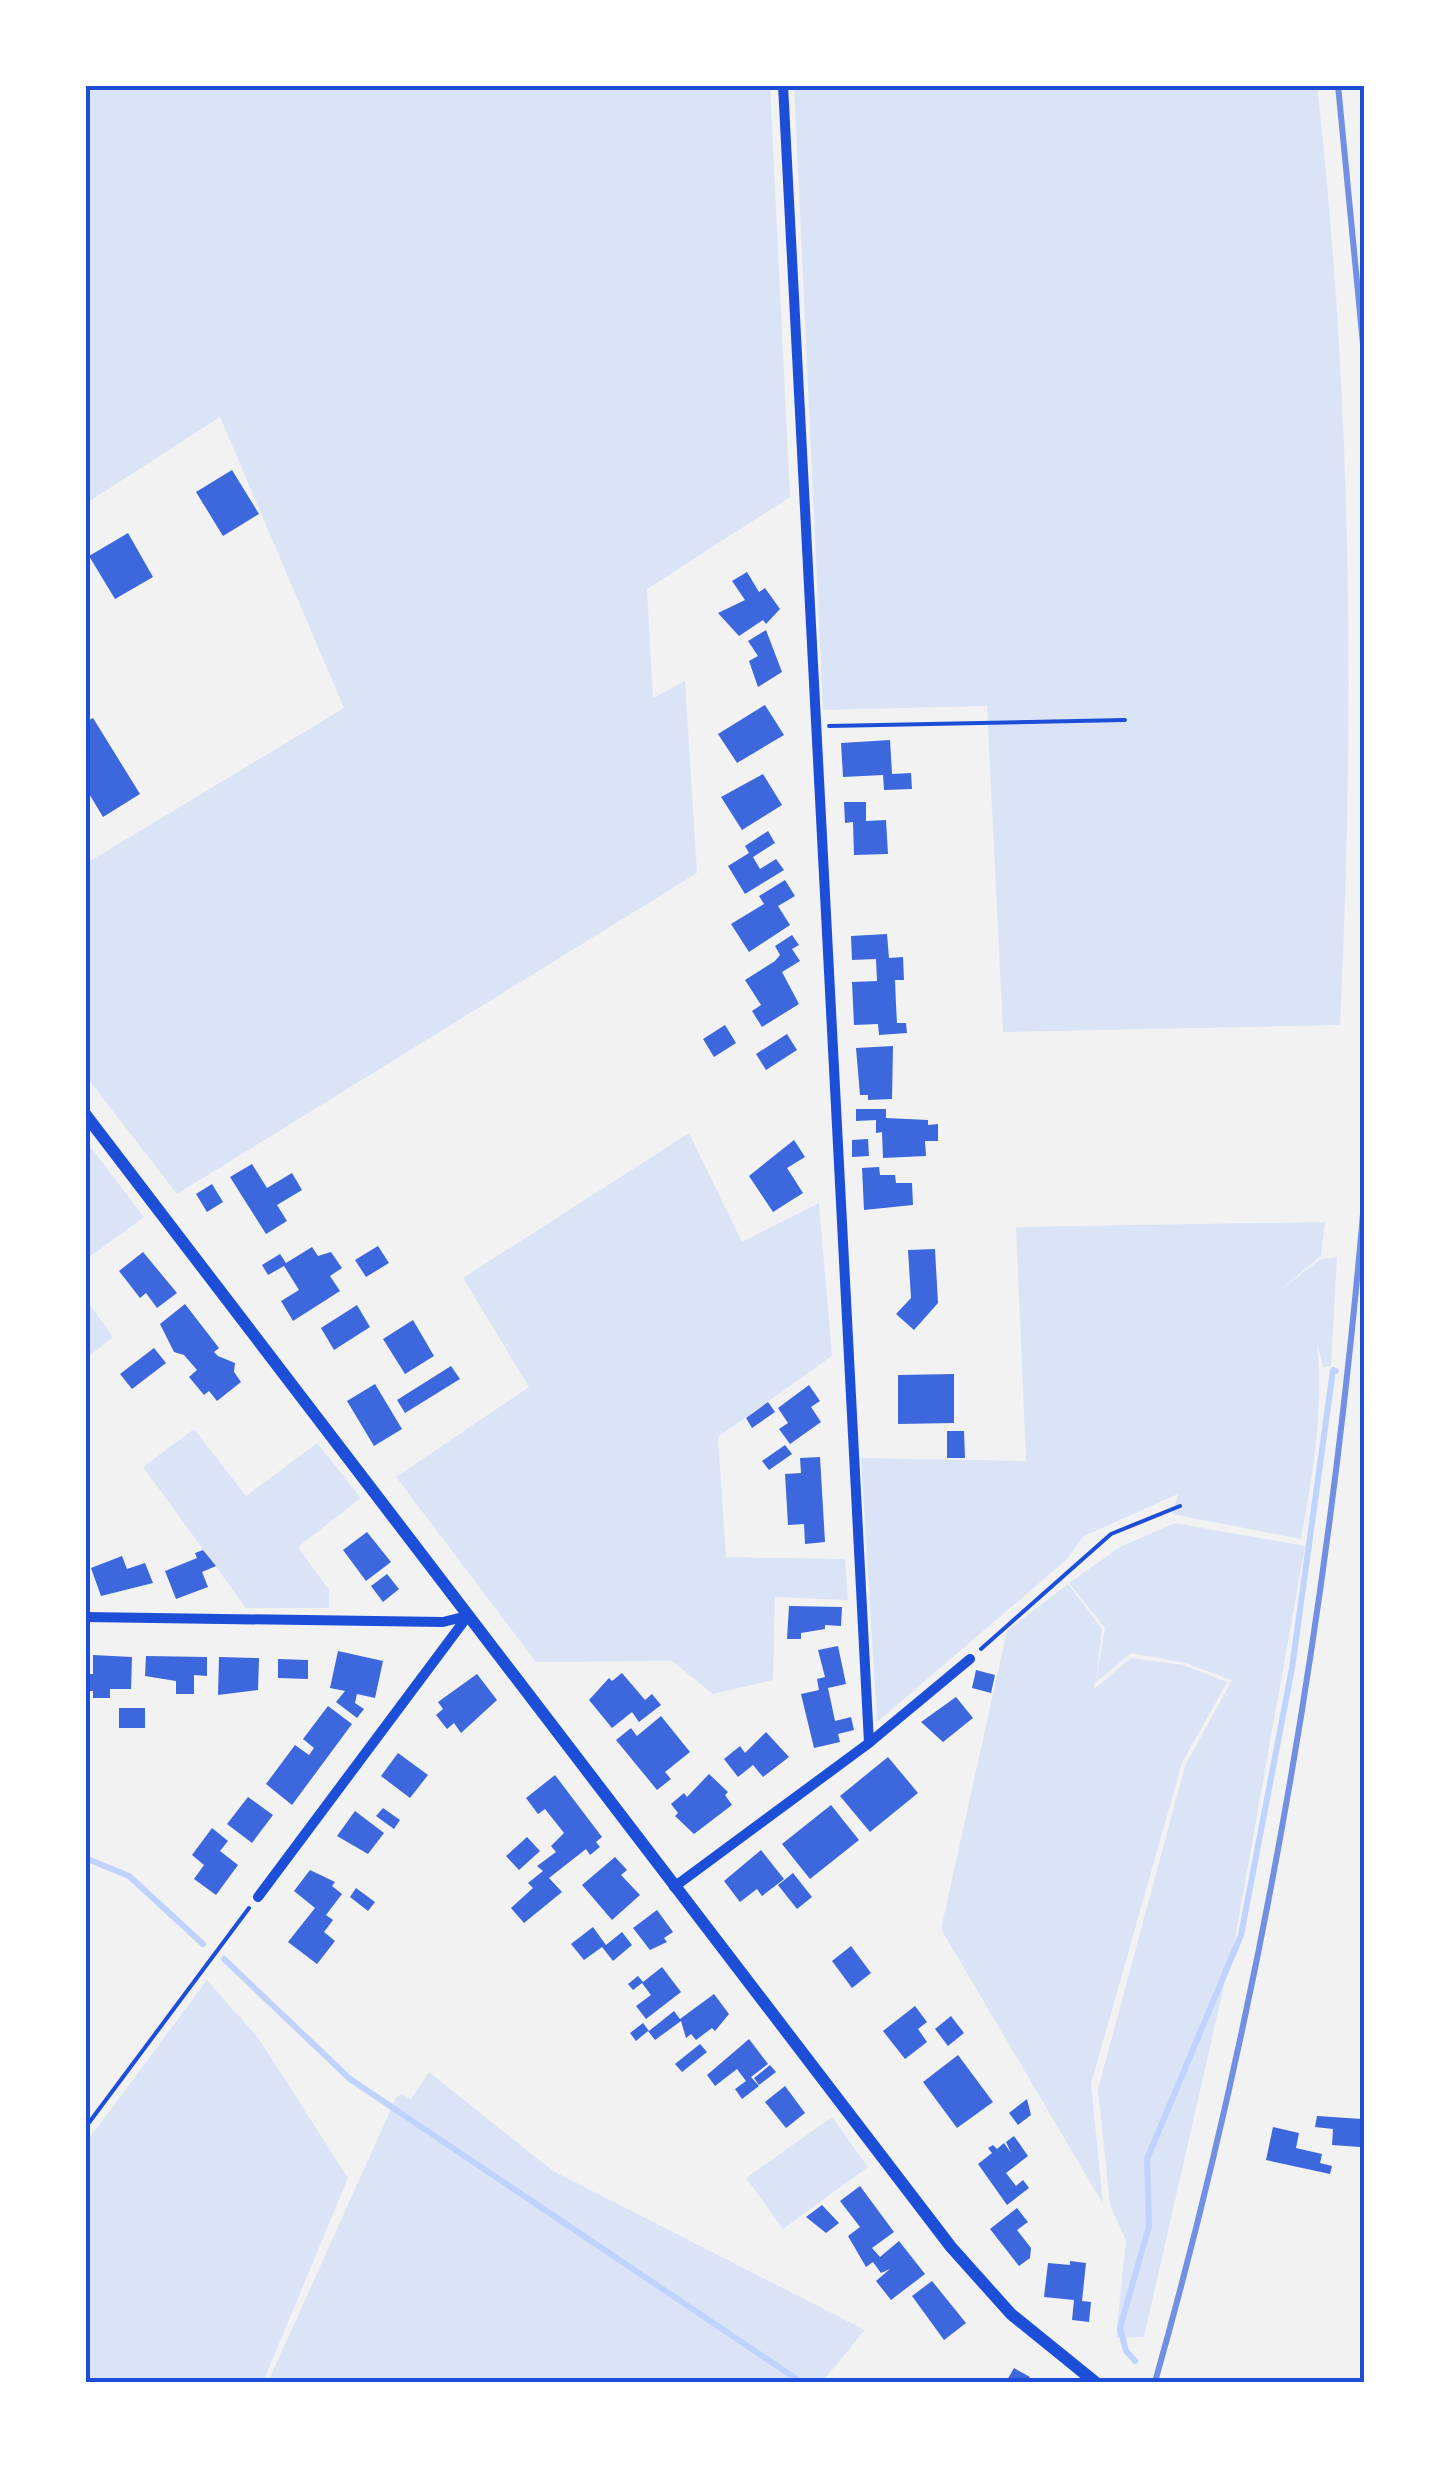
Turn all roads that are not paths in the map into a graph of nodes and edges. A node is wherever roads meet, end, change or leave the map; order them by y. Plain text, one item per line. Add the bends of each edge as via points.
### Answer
1 (783, 85) edge
2 (85, 1114) edge
3 (467, 1616) junction
4 (85, 1617) edge
5 (970, 1659) road end
6 (868, 1743) junction
7 (674, 1887) junction
8 (258, 1896) road end
9 (1095, 2382) edge

1 - 6 street
2 - 3 street
3 - 4 street via 443,1622
3 - 7 street
3 - 8 street
5 - 6 street
6 - 7 street
7 - 9 street via 950,2247 1010,2314

